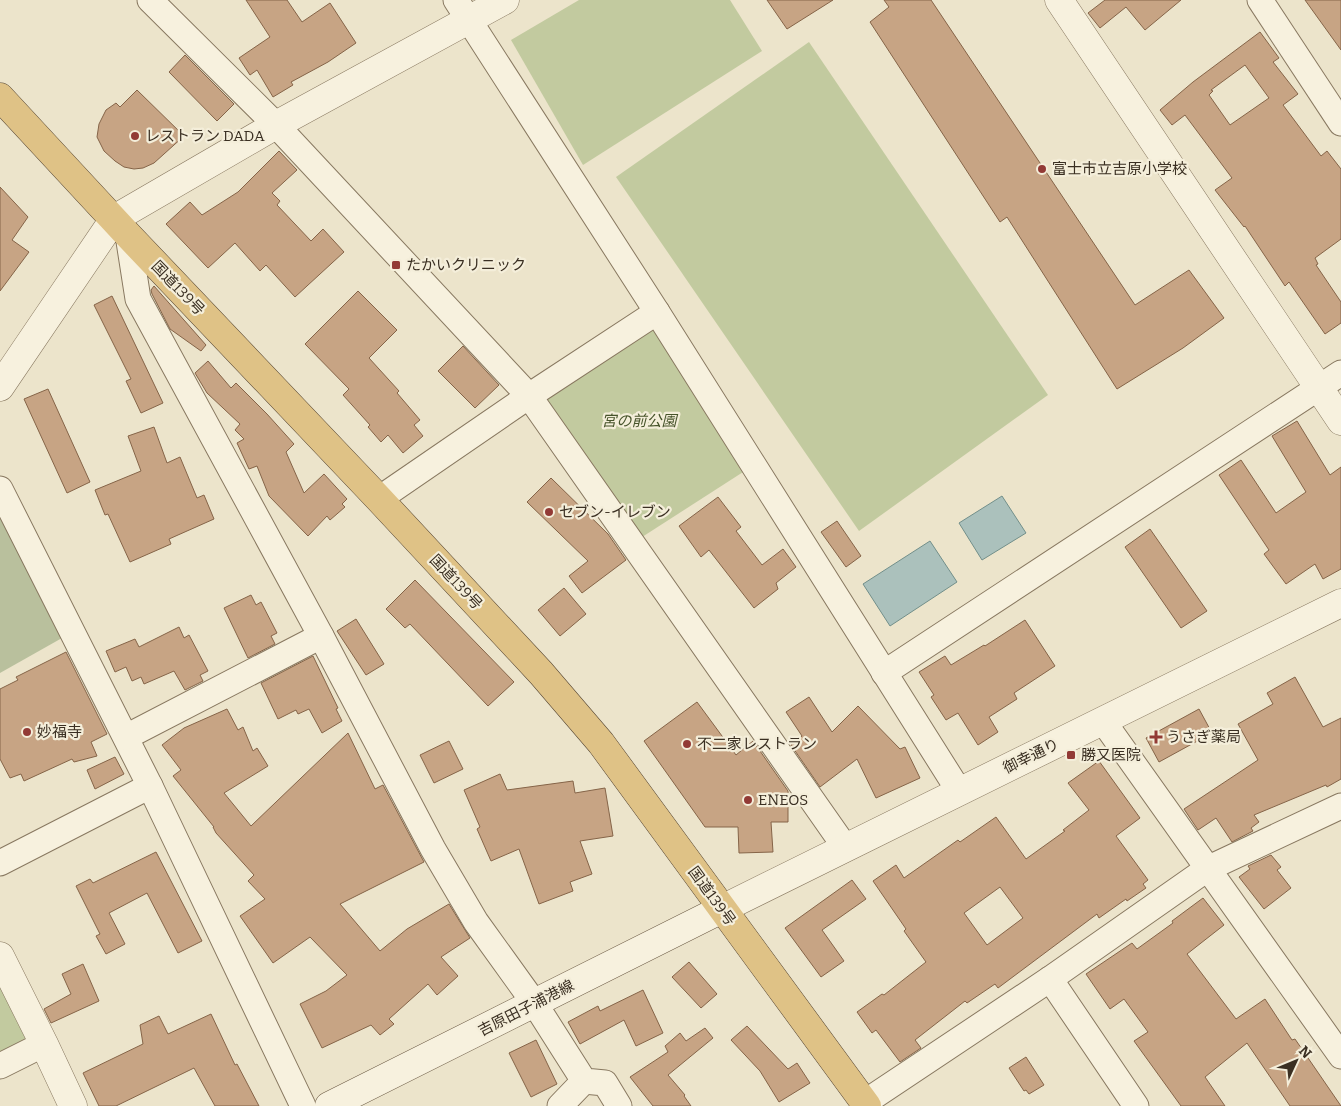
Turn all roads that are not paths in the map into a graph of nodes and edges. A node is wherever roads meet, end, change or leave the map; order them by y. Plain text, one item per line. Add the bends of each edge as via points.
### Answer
1 (150, 0) edge
2 (505, 0) edge
3 (1059, 0) edge
4 (1260, 0) edge
5 (462, 10) edge
6 (0, 97) edge
7 (1341, 123) edge
8 (276, 126) junction
9 (121, 227) junction
10 (657, 312) junction
11 (1341, 373) edge
12 (3, 377) edge
13 (1318, 388) junction
14 (529, 396) junction
15 (1341, 421) edge
16 (0, 489) edge
17 (379, 499) junction
18 (1341, 603) edge
19 (321, 636) junction
20 (884, 673) junction
21 (1103, 721) junction
22 (126, 737) junction
23 (150, 786) junction
24 (959, 791) junction
25 (1341, 806) edge
26 (845, 848) junction
27 (0, 863) edge
28 (1207, 869) junction
29 (722, 909) junction
30 (0, 956) edge
31 (1050, 979) junction
32 (535, 1004) junction
33 (44, 1044) junction
34 (1341, 1056) edge
35 (0, 1066) edge
36 (584, 1081) junction
37 (865, 1104) edge
38 (73, 1106) edge
39 (304, 1106) edge
40 (329, 1106) edge
41 (560, 1106) edge
42 (619, 1106) edge
43 (1136, 1106) edge

1 - 8 street
2 - 5 street
3 - 13 street
4 - 7 street
5 - 8 street
5 - 10 street
6 - 9 highway, 国道139号
8 - 9 street
8 - 14 street
9 - 12 street
9 - 17 highway, 国道139号
9 - 19 street via 138,299
10 - 14 street
10 - 20 street
11 - 13 street
13 - 15 street
13 - 20 street
14 - 17 street
14 - 26 street
16 - 22 street
17 - 29 highway, 国道139号 via 541,673 601,743
18 - 21 street, 御幸通り
19 - 22 street
19 - 32 street via 433,849 476,922
20 - 24 street
21 - 24 street, 御幸通り
21 - 28 street
22 - 23 street
23 - 27 street
23 - 39 street
24 - 26 street, 御幸通り
25 - 28 street
26 - 29 street, 御幸通り
28 - 31 street
28 - 34 street
29 - 32 street, 吉原田子浦港線
29 - 37 highway, 国道139号
30 - 33 street
31 - 37 street
31 - 43 street
32 - 36 street
32 - 40 street, 吉原田子浦港線
33 - 35 street
33 - 38 street
36 - 41 street
36 - 42 street via 605,1083

